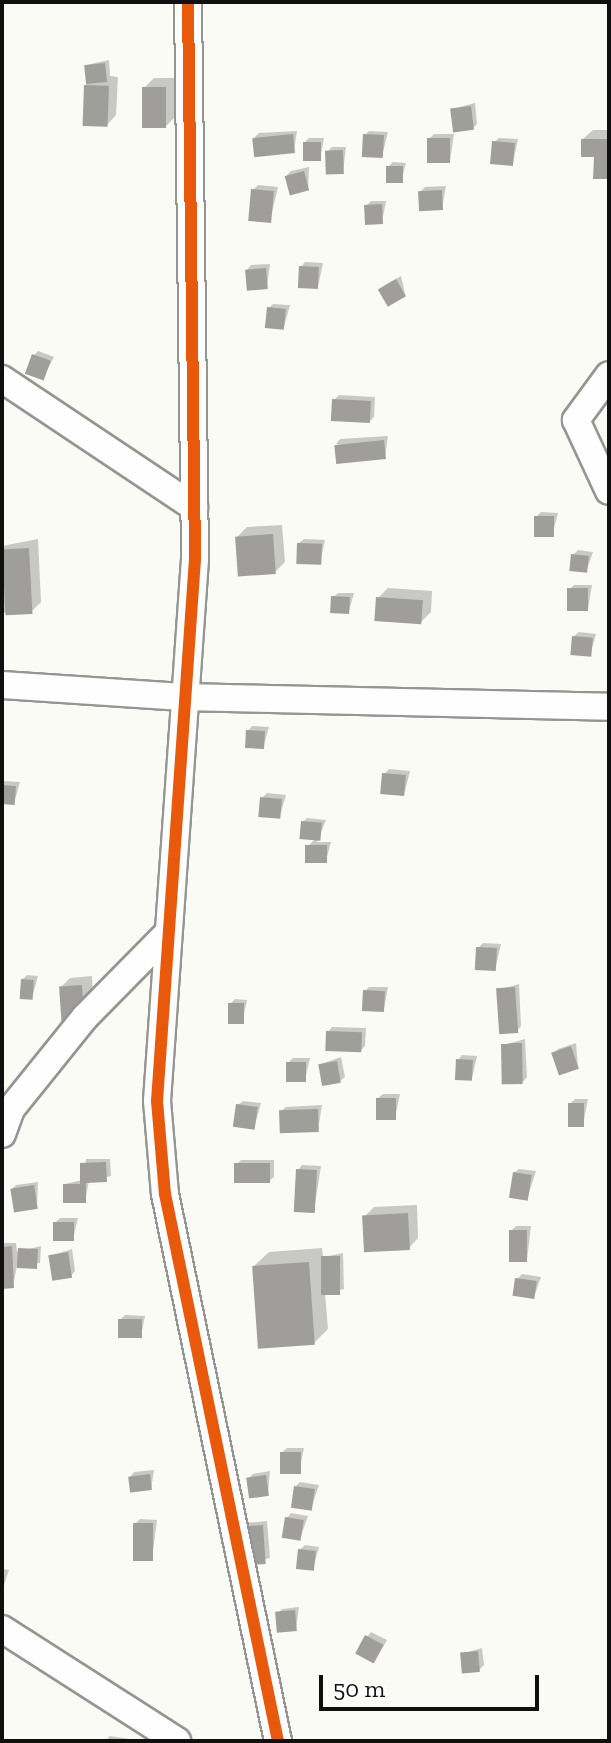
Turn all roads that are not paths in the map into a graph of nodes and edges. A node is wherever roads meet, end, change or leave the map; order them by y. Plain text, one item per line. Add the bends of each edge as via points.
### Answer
1 (188, 2) edge
2 (609, 375) edge
3 (2, 379) edge
4 (609, 491) edge
5 (194, 507) junction
6 (2, 685) edge
7 (183, 697) junction
8 (609, 707) edge
9 (166, 935) junction
10 (2, 1134) edge
11 (2, 1629) edge
12 (177, 1741) edge
13 (278, 1741) edge

1 - 5 street
2 - 4 street via 576,420
3 - 5 street
5 - 7 street
6 - 7 street
7 - 8 street
7 - 9 street
9 - 10 street via 85,1017 11,1109
9 - 13 street via 157,1101 165,1194
11 - 12 street

